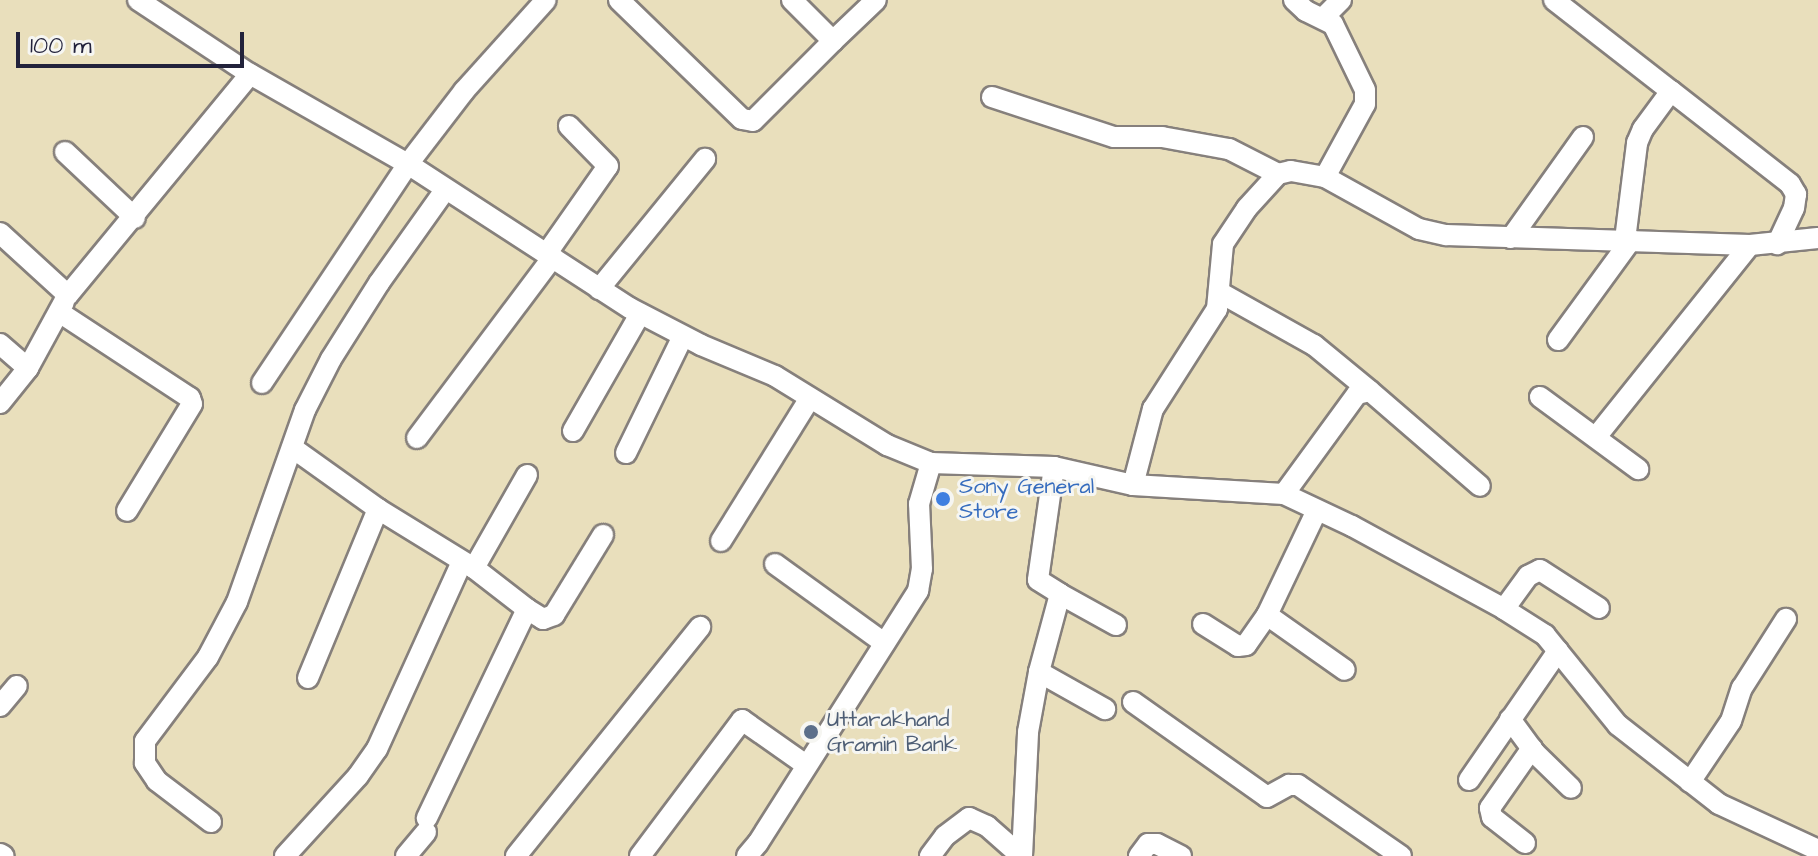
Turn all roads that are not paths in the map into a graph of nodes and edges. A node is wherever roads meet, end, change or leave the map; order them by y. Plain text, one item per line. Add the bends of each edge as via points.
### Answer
1 (138, 0) edge
2 (546, 0) edge
3 (619, 0) edge
4 (792, 0) edge
5 (876, 0) edge
6 (1294, 0) edge
7 (1341, 0) edge
8 (1554, 0) edge
9 (1324, 17) junction
10 (833, 41) junction
11 (250, 74) junction
12 (1671, 91) junction
13 (992, 97) dead end
14 (569, 126) dead end
15 (1583, 137) dead end
16 (65, 152) dead end
17 (705, 159) dead end
18 (408, 164) junction
19 (1278, 174) junction
20 (1325, 177) junction
21 (445, 190) junction
22 (135, 218) junction
23 (0, 233) edge
24 (1511, 238) junction
25 (1818, 238) edge
26 (1628, 240) junction
27 (1777, 244) junction
28 (1750, 245) junction
29 (550, 255) junction
30 (599, 289) junction
31 (1219, 292) junction
32 (64, 303) junction
33 (640, 314) junction
34 (683, 336) junction
35 (1558, 340) dead end
36 (0, 344) edge
37 (28, 368) junction
38 (262, 383) dead end
39 (1370, 391) junction
40 (1540, 397) dead end
41 (810, 398) junction
42 (0, 403) edge
43 (573, 431) dead end
44 (1596, 437) junction
45 (417, 438) dead end
46 (294, 449) junction
47 (626, 453) dead end
48 (931, 463) junction
49 (1054, 467) junction
50 (1638, 469) dead end
51 (527, 475) dead end
52 (1133, 485) junction
53 (1480, 486) dead end
54 (1284, 494) junction
55 (378, 509) junction
56 (1317, 510) junction
57 (127, 511) dead end
58 (603, 535) dead end
59 (721, 541) dead end
60 (775, 564) dead end
61 (468, 565) junction
62 (1060, 594) junction
63 (1599, 608) dead end
64 (527, 609) junction
65 (1504, 609) junction
66 (1267, 615) junction
67 (1786, 619) dead end
68 (1203, 624) dead end
69 (1116, 625) dead end
70 (700, 627) dead end
71 (884, 643) junction
72 (1558, 651) junction
73 (1345, 670) dead end
74 (1039, 672) junction
75 (308, 678) dead end
76 (17, 686) dead end
77 (1133, 702) dead end
78 (0, 706) edge
79 (1105, 709) dead end
80 (1510, 719) junction
81 (1532, 748) junction
82 (806, 765) junction
83 (1469, 780) dead end
84 (1690, 782) junction
85 (1571, 788) dead end
86 (211, 822) dead end
87 (1525, 843) dead end
88 (752, 850) edge
89 (1818, 850) edge
90 (285, 856) edge
91 (406, 856) edge
92 (516, 856) edge
93 (640, 856) edge
94 (776, 856) edge
95 (930, 856) edge
96 (1021, 856) edge
97 (1139, 856) edge
98 (1181, 856) edge
99 (1401, 856) edge

1 - 11 street
2 - 18 street via 464,91
3 - 10 street via 747,121 757,119
4 - 10 street
5 - 10 street
6 - 9 street
7 - 9 street
8 - 12 street
9 - 20 street via 1333,24 1366,99
11 - 18 street
11 - 22 street
12 - 26 street via 1637,143
12 - 27 street via 1790,184 1796,194 1794,208
13 - 19 street via 1114,137 1149,135 1229,149
14 - 29 street via 608,166
15 - 24 street
16 - 22 street
17 - 30 street
18 - 21 street
18 - 38 street
19 - 20 street
19 - 31 street via 1223,244
20 - 24 street via 1419,229
21 - 29 street
21 - 46 street via 331,359 305,410
22 - 32 street
23 - 32 street
24 - 26 street
25 - 27 street
26 - 28 street
26 - 35 street
27 - 28 street
28 - 44 street
29 - 30 street
29 - 45 street
30 - 33 street
31 - 39 street via 1314,345
31 - 52 street via 1215,315 1153,409
32 - 37 street
32 - 57 street via 192,404
33 - 34 street
33 - 43 street
34 - 41 street via 775,376
34 - 47 street
36 - 37 street
37 - 42 street
39 - 53 street
39 - 54 street via 1357,394
40 - 44 street
41 - 48 street via 887,445
41 - 59 street
44 - 50 street
46 - 55 street
46 - 86 street via 237,602 208,657 143,748 145,763 157,781
48 - 49 street
48 - 71 street via 919,504 922,582
49 - 52 street
49 - 62 street via 1038,580
51 - 61 street
52 - 54 street
54 - 56 street
55 - 61 street
55 - 75 street
56 - 65 street
56 - 66 street
58 - 64 street via 554,615 543,619
60 - 71 street
61 - 64 street
61 - 90 street via 377,749
62 - 69 street
62 - 74 street
63 - 65 street via 1540,570 1528,576
64 - 91 street via 427,825
65 - 72 street via 1545,635
66 - 68 street via 1244,646
66 - 73 street
67 - 84 street via 1742,688 1731,721
70 - 92 street
71 - 82 street
72 - 80 street
72 - 84 street via 1604,712
74 - 79 street
74 - 96 street via 1028,732
76 - 78 street
77 - 99 street via 1267,797 1298,785
80 - 81 street
80 - 83 street
81 - 85 street
81 - 87 street via 1490,808 1492,817
82 - 88 street
82 - 93 street via 742,720
84 - 89 street via 1733,812
88 - 94 street
95 - 96 street via 969,818 987,826
97 - 98 street via 1148,844 1157,844

